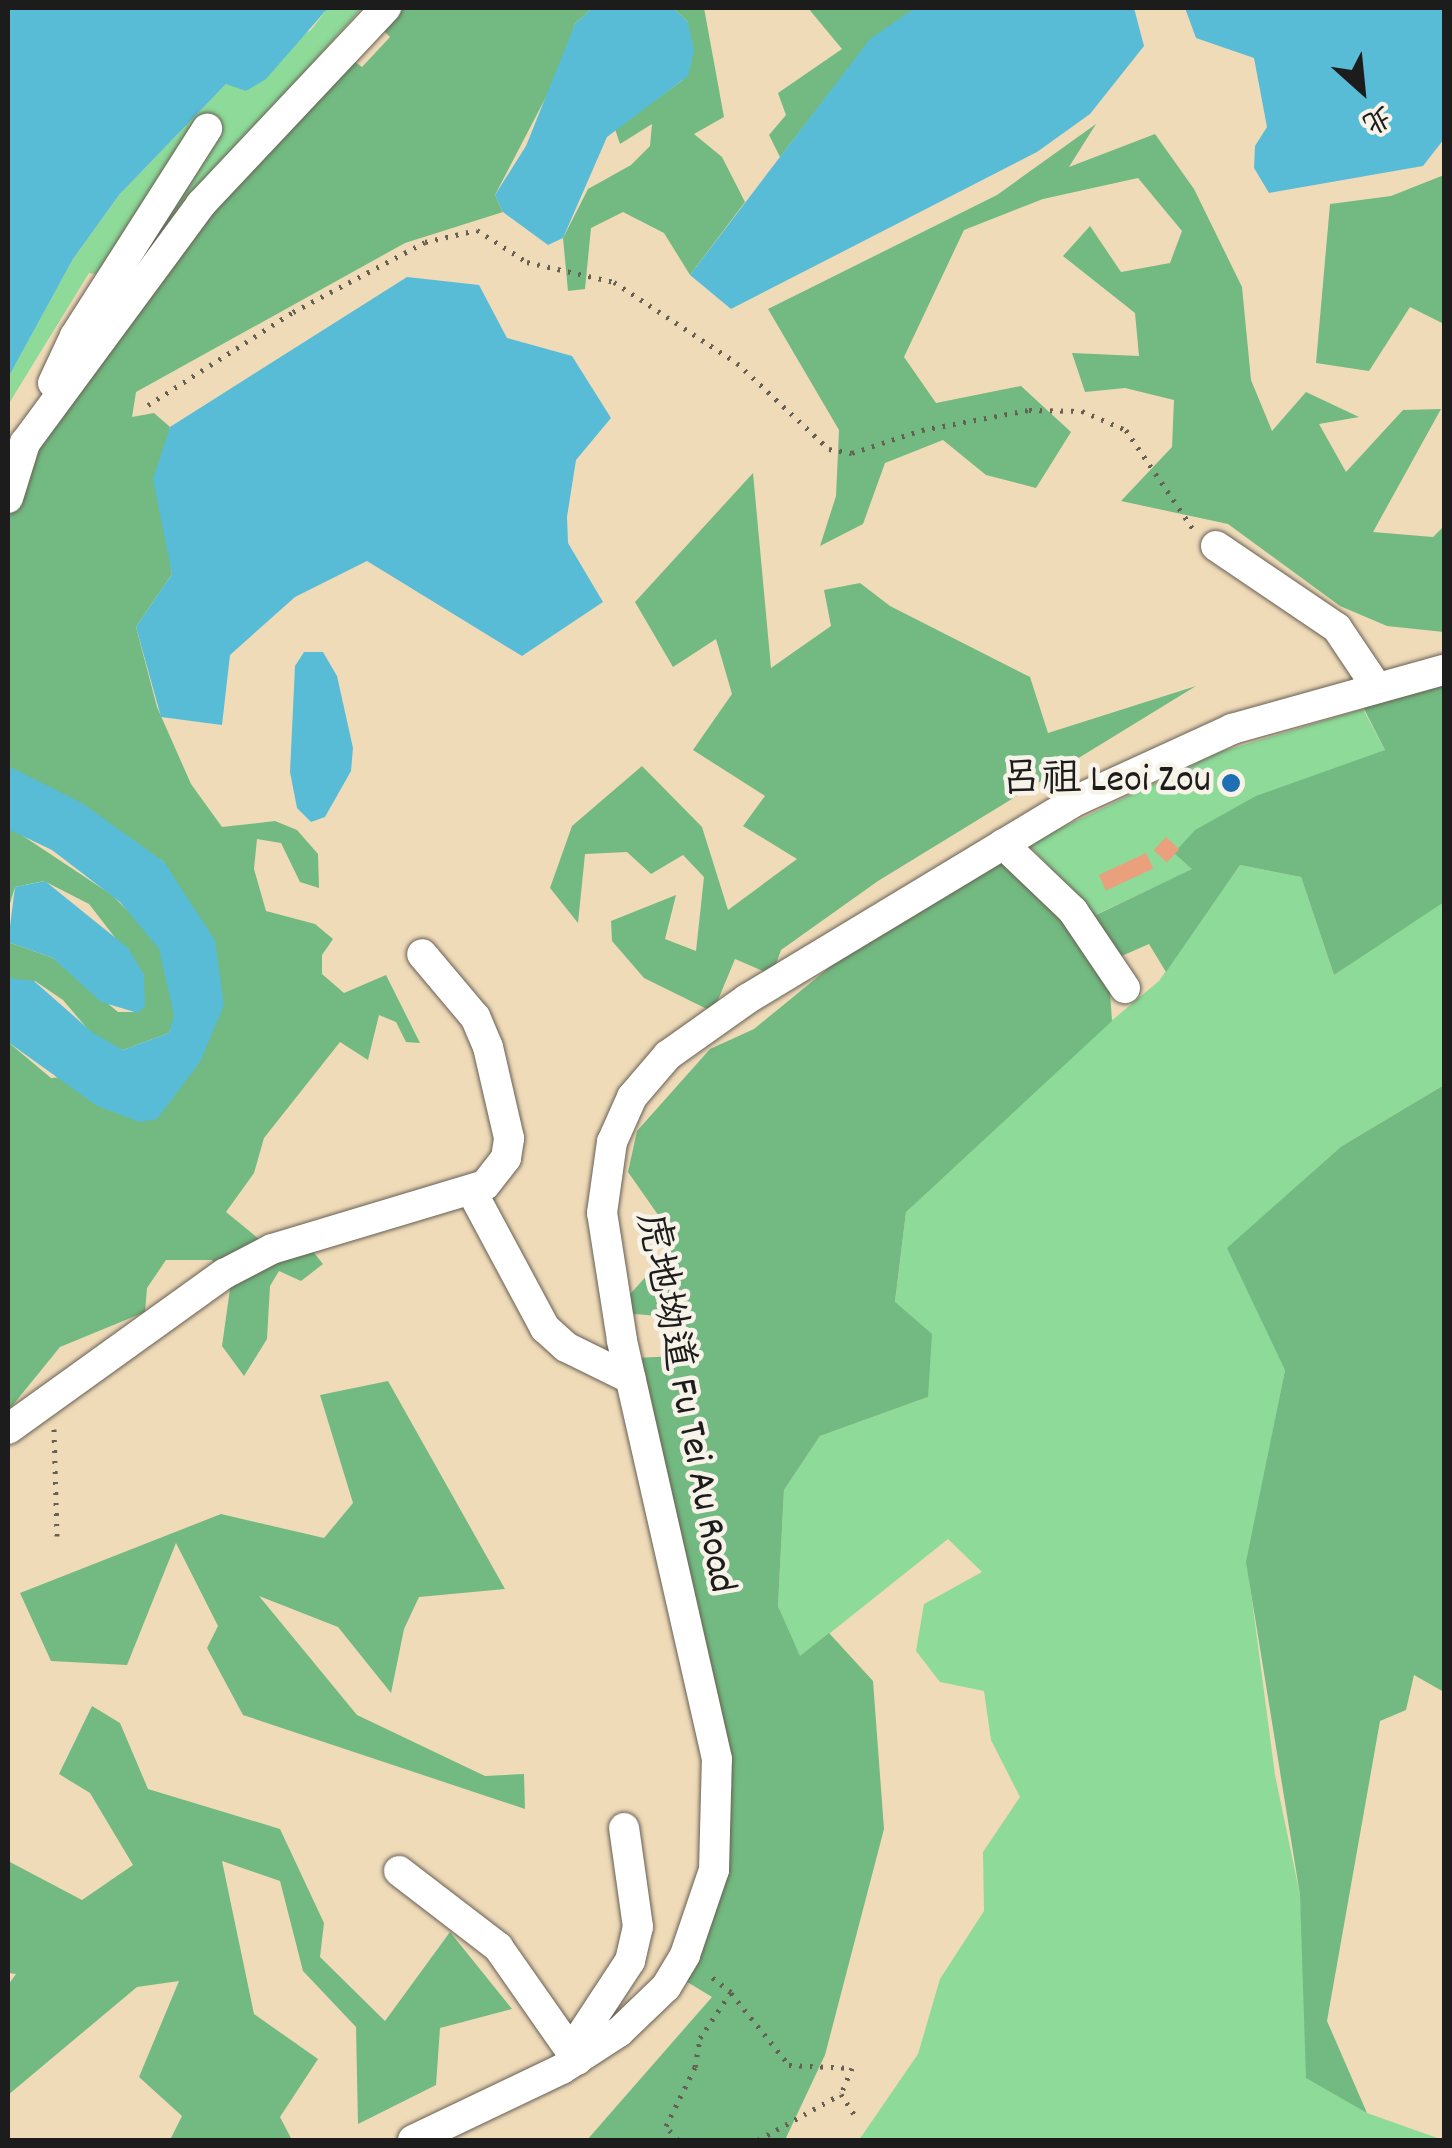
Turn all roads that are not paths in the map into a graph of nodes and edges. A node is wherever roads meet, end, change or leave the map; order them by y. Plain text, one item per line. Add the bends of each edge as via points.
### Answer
1 (386, 8) edge
2 (207, 129) dead end
3 (28, 439) junction
4 (8, 498) edge
5 (1216, 546) road end
6 (1444, 670) edge
7 (1376, 686) junction
8 (1002, 844) junction
9 (422, 954) dead end
10 (1124, 988) dead end
11 (471, 1190) junction
12 (631, 1380) junction
13 (8, 1429) edge
14 (624, 1828) dead end
15 (399, 1871) dead end
16 (576, 2060) junction
17 (413, 2140) edge

1 - 3 street via 201,204
2 - 3 street via 75,336
3 - 4 street
5 - 7 street via 1337,628
6 - 7 street, 虎地坳道 Fu Tei Au Road
7 - 8 street, 虎地坳道 Fu Tei Au Road via 1187,748
8 - 10 street via 1073,911
8 - 12 street, 虎地坳道 Fu Tei Au Road via 716,1020 668,1054 632,1096 612,1142 602,1213
9 - 11 street via 475,1016 509,1138 506,1158 485,1185
11 - 12 street via 544,1328 566,1348
11 - 13 street via 272,1249 224,1274
12 - 16 street, 虎地坳道 Fu Tei Au Road via 719,1772 714,1870 686,1955 649,2004
14 - 16 street via 638,1927 630,1961 580,2036
15 - 16 street via 498,1947
16 - 17 street, 虎地坳道 Fu Tei Au Road

